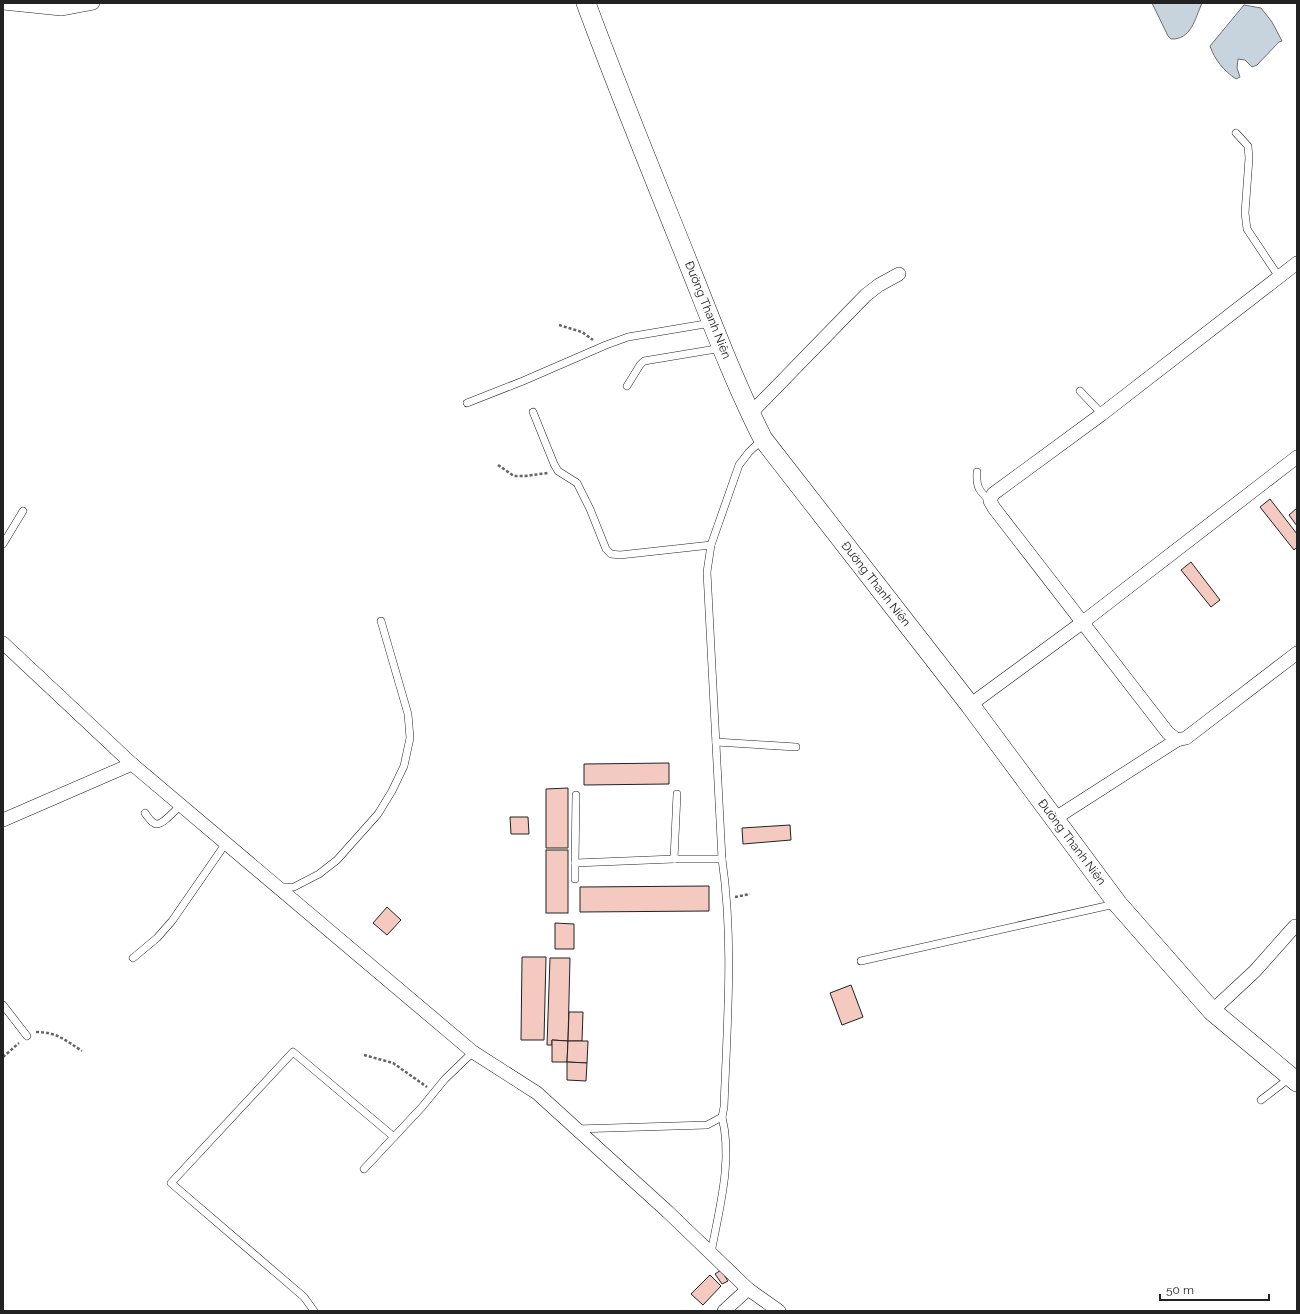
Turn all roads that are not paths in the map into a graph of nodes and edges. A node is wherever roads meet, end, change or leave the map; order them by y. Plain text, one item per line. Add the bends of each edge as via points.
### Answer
1 (3, 3) edge
2 (93, 3) edge
3 (586, 3) edge
4 (1236, 133) dead end
5 (1297, 263) edge
6 (899, 274) dead end
7 (1279, 277) junction
8 (712, 322) junction
9 (723, 348) junction
10 (627, 386) dead end
11 (1080, 391) dead end
12 (467, 403) dead end
13 (533, 412) dead end
14 (750, 414) junction
15 (1102, 414) junction
16 (763, 439) junction
17 (1297, 458) edge
18 (977, 472) dead end
19 (990, 501) junction
20 (22, 511) dead end
21 (3, 544) edge
22 (711, 545) junction
23 (381, 622) dead end
24 (1083, 622) junction
25 (3, 643) edge
26 (1297, 653) edge
27 (970, 705) junction
28 (1177, 740) junction
29 (716, 742) junction
30 (796, 747) dead end
31 (132, 764) junction
32 (677, 794) dead end
33 (576, 796) dead end
34 (181, 805) junction
35 (145, 813) dead end
36 (1054, 819) junction
37 (3, 820) edge
38 (226, 843) junction
39 (674, 859) junction
40 (722, 859) junction
41 (576, 863) junction
42 (575, 879) dead end
43 (280, 888) junction
44 (1117, 903) junction
45 (1295, 926) dead end
46 (134, 958) dead end
47 (860, 961) dead end
48 (3, 1005) edge
49 (1212, 1012) junction
50 (27, 1036) road end
51 (473, 1052) junction
52 (1294, 1079) edge
53 (1261, 1100) dead end
54 (722, 1117) junction
55 (576, 1129) junction
56 (394, 1137) junction
57 (364, 1169) dead end
58 (711, 1253) junction
59 (748, 1289) junction
60 (314, 1311) edge
61 (724, 1311) edge
62 (779, 1311) edge

1 - 2 street via 61,9
3 - 8 main road, Đường Thanh Niên
4 - 7 lane via 1248,146 1246,229
5 - 7 street
6 - 14 street via 866,295
7 - 15 street
8 - 9 main road, Đường Thanh Niên
8 - 12 lane via 628,337
9 - 10 lane via 644,361
9 - 14 main road, Đường Thanh Niên
11 - 15 lane
13 - 22 lane via 554,464 558,471 577,483 606,549 611,554
14 - 16 main road, Đường Thanh Niên
15 - 19 street via 993,494
16 - 22 lane via 739,465
16 - 27 main road, Đường Thanh Niên
17 - 24 street
18 - 19 lane via 976,484
19 - 24 street
20 - 21 lane
22 - 29 lane via 707,572
23 - 43 lane via 408,714 410,738 404,766 378,814 337,860 319,874 294,887
24 - 27 street
24 - 28 street via 1168,734
25 - 31 street
26 - 28 street via 1186,738
27 - 36 main road, Đường Thanh Niên
28 - 36 street
29 - 30 lane
29 - 40 lane
31 - 34 street
31 - 37 street
32 - 39 lane
33 - 41 lane
34 - 35 lane via 157,824 154,824
34 - 38 street
36 - 44 main road, Đường Thanh Niên
38 - 43 street
38 - 46 lane via 172,921
39 - 40 lane
39 - 41 lane
40 - 54 lane via 729,946
41 - 42 lane
43 - 51 street
44 - 47 lane
44 - 49 main road, Đường Thanh Niên
45 - 49 street via 1255,971
48 - 50 lane
49 - 52 main road, Đường Thanh Niên
51 - 55 street via 537,1093
51 - 56 lane via 445,1079
52 - 53 lane
54 - 55 lane via 707,1125
54 - 58 lane via 726,1131 725,1162
55 - 58 street
56 - 57 lane
56 - 60 lane via 293,1052 171,1183 304,1297
58 - 59 street
59 - 61 street
59 - 62 street

